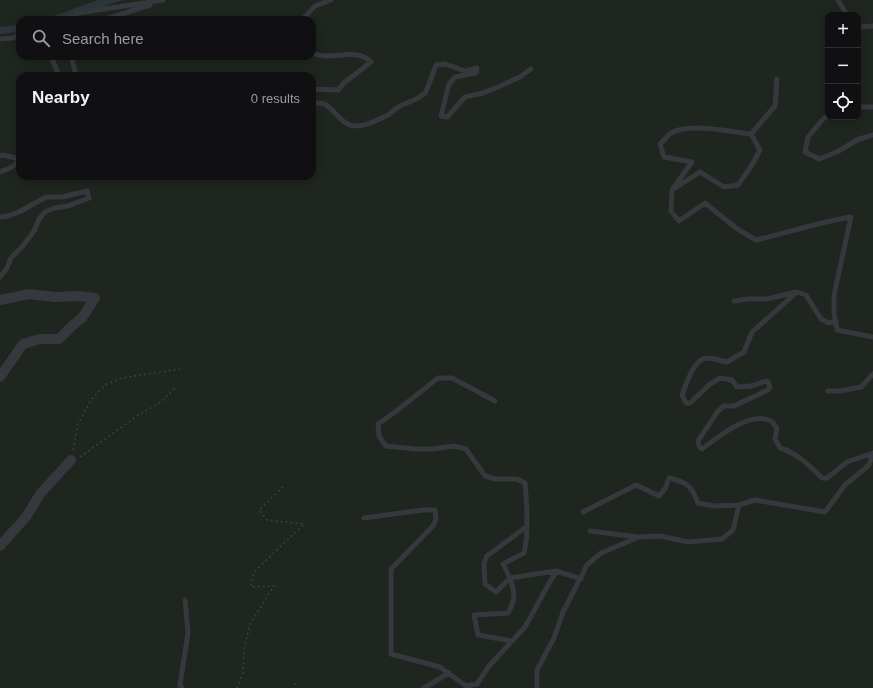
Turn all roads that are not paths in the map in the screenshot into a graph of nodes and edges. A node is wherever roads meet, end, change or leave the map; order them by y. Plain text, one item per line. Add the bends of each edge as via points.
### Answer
1 (163, 0) edge
2 (331, 0) edge
3 (838, 0) edge
4 (845, 12) edge
5 (71, 16) edge
6 (115, 16) edge
7 (306, 16) edge
8 (873, 26) edge
9 (861, 27) edge
10 (16, 36) edge
11 (0, 39) edge
12 (316, 55) edge
13 (53, 60) edge
14 (72, 60) edge
15 (531, 69) dead end
16 (57, 72) edge
17 (75, 72) edge
18 (777, 79) dead end
19 (316, 89) edge
20 (316, 103) edge
21 (861, 107) edge
22 (873, 107) edge
23 (825, 118) edge
24 (751, 134) junction
25 (873, 135) edge
26 (0, 156) edge
27 (16, 159) edge
28 (16, 163) edge
29 (0, 172) edge
30 (672, 190) junction
31 (0, 217) edge
32 (0, 277) edge
33 (797, 292) junction
34 (0, 300) edge
35 (734, 301) dead end
36 (836, 321) junction
37 (873, 338) edge
38 (873, 374) edge
39 (0, 377) edge
40 (828, 391) dead end
41 (495, 401) dead end
42 (873, 453) edge
43 (71, 460) road end
44 (739, 505) junction
45 (583, 512) dead end
46 (364, 518) dead end
47 (526, 527) junction
48 (590, 531) dead end
49 (639, 537) junction
50 (0, 546) edge
51 (556, 571) junction
52 (510, 578) junction
53 (580, 579) junction
54 (185, 600) dead end
55 (512, 642) junction
56 (449, 673) junction
57 (182, 688) edge
58 (424, 688) edge
59 (537, 688) edge

1 - 5 lane
1 - 6 lane
2 - 7 lane via 315,6
3 - 4 lane
8 - 9 lane
10 - 11 lane
12 - 19 lane via 356,54 371,62 338,90
13 - 16 lane
14 - 17 lane
15 - 20 lane via 498,87 465,97 447,117 441,116 449,84 455,77 476,73 477,68 465,71 445,64 436,65 426,93 368,124 349,125 326,105
18 - 24 lane via 775,106
21 - 22 lane
23 - 25 lane via 808,137 805,152 819,159
24 - 30 lane via 760,150 738,185 724,187 700,172
24 - 30 lane via 710,128 691,128 672,133 660,144 664,157 692,162
26 - 27 lane
28 - 29 lane
30 - 36 lane via 671,211 679,221 705,203 736,228 756,240 820,223 851,218 834,295
31 - 32 lane via 19,212 46,197 62,197 87,190 90,198 45,212
33 - 35 lane via 767,299
33 - 36 lane via 806,295 821,319 828,323
33 - 42 lane via 752,332 744,352 727,362 707,357 695,365 682,395 686,403 690,403 720,378 732,380 737,387 766,381 770,387 734,406 724,406 698,441 699,446 702,449 744,421 762,419 772,421 777,428 775,439 780,448 790,451 822,478 828,478 847,462
34 - 39 street via 29,294 95,298 82,318 59,339 40,339 23,344
36 - 37 lane via 837,330
38 - 40 lane via 861,387
41 - 47 lane via 452,378 438,378 378,424 379,436 386,446 432,449 454,446 466,449 486,476 495,480 517,480 525,483
42 - 44 lane via 869,465 845,485 825,512 755,500
43 - 50 street via 40,494 26,517
44 - 45 lane via 698,504 694,491 686,483 669,478 659,496 636,485
44 - 49 lane via 733,530 722,539 688,542 660,536
46 - 56 lane via 435,510 436,519 433,526 391,569 392,654 440,667
47 - 52 lane via 524,553 503,564
47 - 52 lane via 487,556 484,562 485,584 496,592
48 - 49 lane
49 - 53 lane via 601,554 587,565
51 - 52 lane
51 - 53 lane
51 - 55 lane via 525,627
52 - 55 lane via 514,590 514,603 508,613 474,614 478,635
53 - 59 lane via 537,670
54 - 57 lane via 188,633 180,685
55 - 56 lane via 489,666 477,684 466,686
56 - 58 lane

